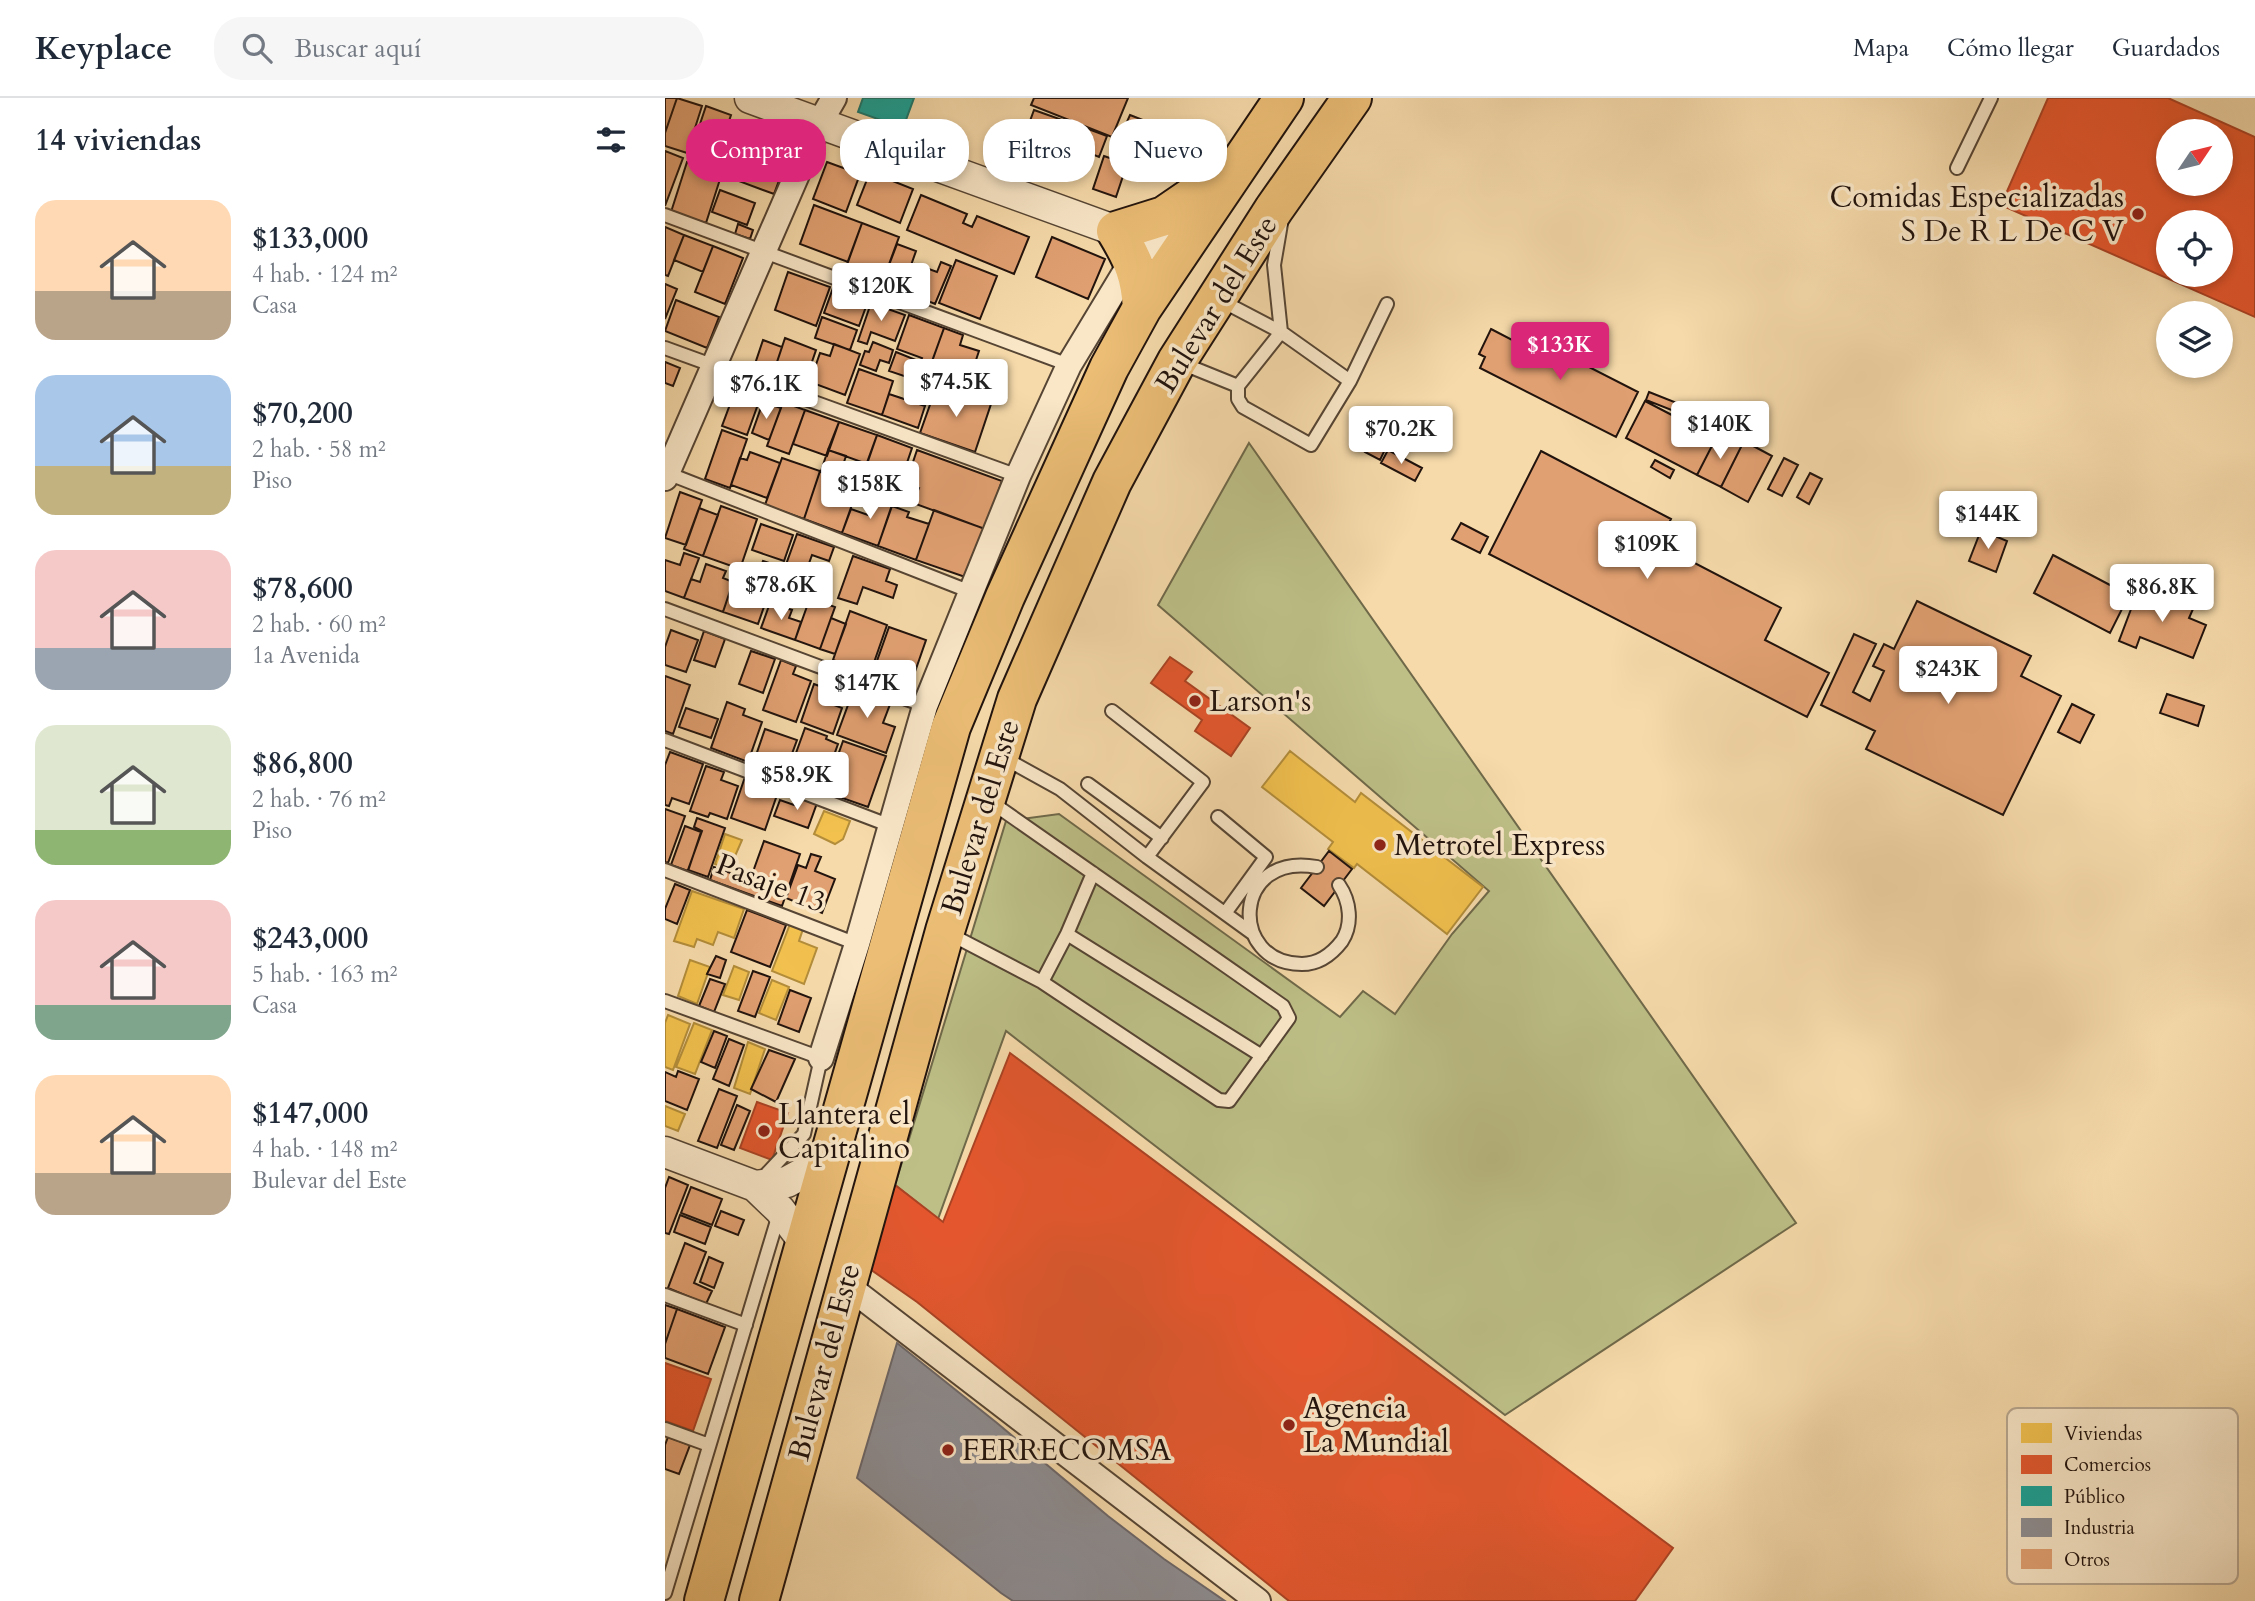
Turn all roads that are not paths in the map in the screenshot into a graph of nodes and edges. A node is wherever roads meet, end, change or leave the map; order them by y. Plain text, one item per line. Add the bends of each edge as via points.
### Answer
1 (750, 98) edge
2 (834, 98) edge
3 (1284, 98) edge
4 (1352, 98) edge
5 (1991, 98) edge
6 (806, 119) edge
7 (822, 119) edge
8 (826, 127) edge
9 (1240, 164) junction
10 (1957, 168) dead end
11 (795, 182) edge
12 (1286, 192) junction
13 (665, 215) edge
14 (1125, 245) junction
15 (765, 252) junction
16 (1180, 254) junction
17 (1217, 298) junction
18 (1387, 304) dead end
19 (1142, 308) junction
20 (1281, 332) junction
21 (665, 348) edge
22 (1177, 361) junction
23 (1069, 365) junction
24 (715, 366) junction
25 (1350, 381) junction
26 (1238, 386) junction
27 (666, 476) edge
28 (1018, 476) junction
29 (971, 592) junction
30 (665, 609) edge
31 (925, 706) junction
32 (1112, 711) dead end
33 (665, 740) edge
34 (1000, 755) junction
35 (1088, 784) dead end
36 (986, 798) junction
37 (1218, 817) dead end
38 (891, 825) junction
39 (1162, 838) junction
40 (1147, 857) junction
41 (1317, 867) dead end
42 (665, 870) edge
43 (1093, 873) junction
44 (1339, 885) dead end
45 (1226, 912) junction
46 (945, 932) junction
47 (1252, 933) junction
48 (1067, 934) junction
49 (857, 944) junction
50 (1042, 982) junction
51 (665, 1001) edge
52 (1262, 1056) junction
53 (821, 1058) junction
54 (665, 1152) edge
55 (829, 1159) junction
56 (755, 1186) junction
57 (781, 1210) junction
58 (805, 1243) junction
59 (845, 1284) junction
60 (665, 1295) edge
61 (746, 1325) junction
62 (665, 1429) edge
63 (709, 1445) junction
64 (670, 1556) edge
65 (665, 1593) edge
66 (704, 1601) edge
67 (759, 1601) edge
68 (1258, 1601) edge

1 - 6 street
2 - 7 street
3 - 9 highway, Bulevar del Este
4 - 12 highway, Bulevar del Este
5 - 10 lane
8 - 14 street
9 - 14 highway
9 - 16 highway, Bulevar del Este
11 - 15 street
12 - 17 highway, Bulevar del Este
12 - 20 lane via 1274,265
13 - 15 lane
14 - 16 street
14 - 19 highway via 1141,282
14 - 23 street
15 - 23 lane
15 - 24 street
16 - 19 highway, Bulevar del Este
17 - 20 lane
17 - 22 highway, Bulevar del Este
18 - 25 lane
19 - 55 highway, Bulevar del Este via 1109,368 951,727
20 - 25 lane
20 - 26 lane
21 - 24 lane
22 - 26 lane
22 - 34 highway, Bulevar del Este via 1112,482 1017,699
23 - 28 street
24 - 27 street
24 - 28 lane
25 - 26 lane via 1311,445 1243,407
27 - 29 lane
28 - 29 street
29 - 31 street
30 - 31 lane
31 - 38 street
32 - 39 lane via 1203,782
33 - 38 lane
34 - 36 highway, Bulevar del Este
34 - 40 lane via 1060,789
35 - 39 lane
36 - 43 lane
36 - 46 highway, Bulevar del Este
37 - 45 lane via 1266,857
38 - 49 street
39 - 40 lane
40 - 45 lane
41 - 47 lane via 1284,866 1269,873 1251,900
42 - 49 lane, Pasaje 13
43 - 48 lane
43 - 52 lane via 1283,1006 1289,1018
44 - 47 lane via 1349,920 1345,936 1322,960 1289,964 1274,958
45 - 47 lane
46 - 50 lane
46 - 59 highway, Bulevar del Este
48 - 50 lane
48 - 52 lane
49 - 53 street
50 - 52 lane via 1219,1100 1229,1101
51 - 53 lane
53 - 56 lane via 804,1134
54 - 56 street
55 - 56 street via 787,1182
55 - 58 highway, Bulevar del Este
56 - 57 street
57 - 58 street
57 - 61 lane
58 - 66 highway, Bulevar del Este
59 - 67 highway, Bulevar del Este
59 - 68 street
60 - 61 lane
61 - 63 lane
62 - 63 lane
63 - 64 lane
64 - 65 lane

